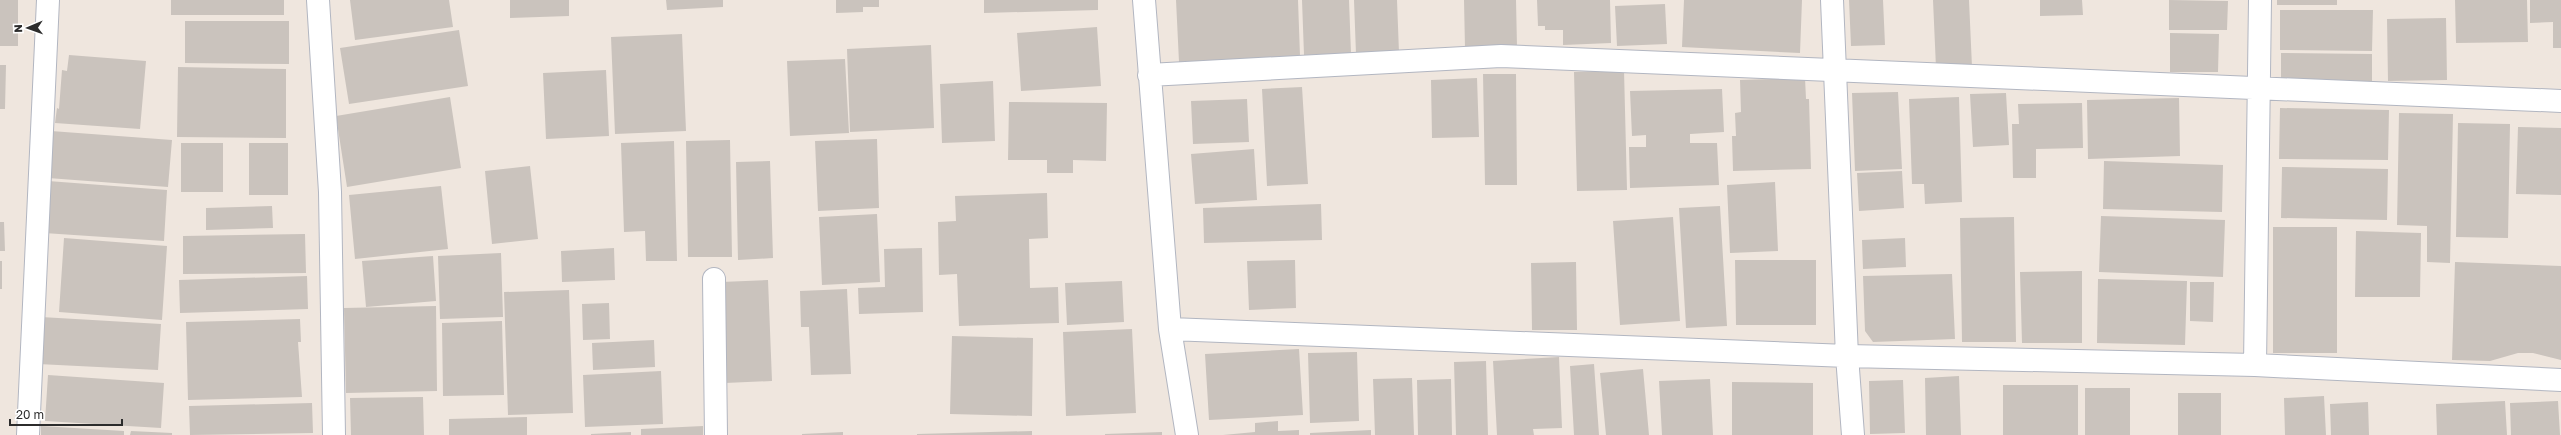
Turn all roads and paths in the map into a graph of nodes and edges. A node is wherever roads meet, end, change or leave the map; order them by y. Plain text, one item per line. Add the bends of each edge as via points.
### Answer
1 (48, 0) edge
2 (318, 0) edge
3 (1144, 0) edge
4 (1832, 0) edge
5 (2260, 0) edge
6 (1835, 70) junction
7 (1149, 75) junction
8 (2258, 90) junction
9 (2561, 101) edge
10 (714, 279) dead end
11 (1170, 329) junction
12 (1847, 356) junction
13 (2255, 365) junction
14 (2561, 380) edge
15 (28, 435) edge
16 (334, 435) edge
17 (716, 435) edge
18 (1187, 435) edge
19 (1853, 435) edge

1 - 15 street
2 - 16 street via 330,192
3 - 7 street
4 - 6 street
5 - 8 street
6 - 7 street via 1501,56
6 - 8 street
6 - 12 street
7 - 11 street
8 - 9 street
8 - 13 street
10 - 17 street
11 - 12 street
11 - 18 street
12 - 13 street
12 - 19 street
13 - 14 street

